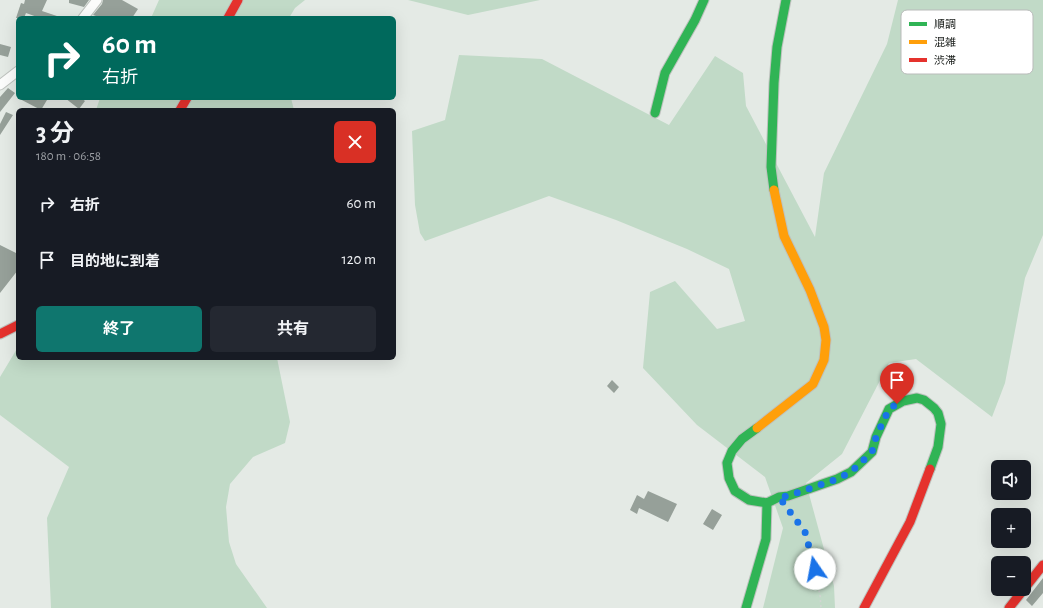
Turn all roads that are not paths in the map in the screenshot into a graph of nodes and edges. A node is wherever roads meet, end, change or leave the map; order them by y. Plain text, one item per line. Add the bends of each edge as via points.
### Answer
1 (98, 0) edge
2 (238, 0) edge
3 (704, 0) edge
4 (786, 0) edge
5 (85, 16) edge
6 (229, 16) edge
7 (16, 73) edge
8 (0, 85) edge
9 (655, 113) dead end
10 (16, 326) edge
11 (0, 334) edge
12 (767, 503) junction
13 (1043, 565) edge
14 (746, 608) edge
15 (864, 608) edge
16 (1009, 608) edge

1 - 5 street
2 - 6 street
3 - 9 street via 665,73
4 - 12 street via 774,90 771,167 774,193 784,236 810,290 824,327 826,340 824,360 812,384 742,439 726,463 735,491 749,500
7 - 8 street
10 - 11 street
12 - 14 street via 766,539
12 - 15 street via 851,472 872,452 889,409 903,401 917,398 930,404 938,413 941,424 938,448 910,522
13 - 16 street

